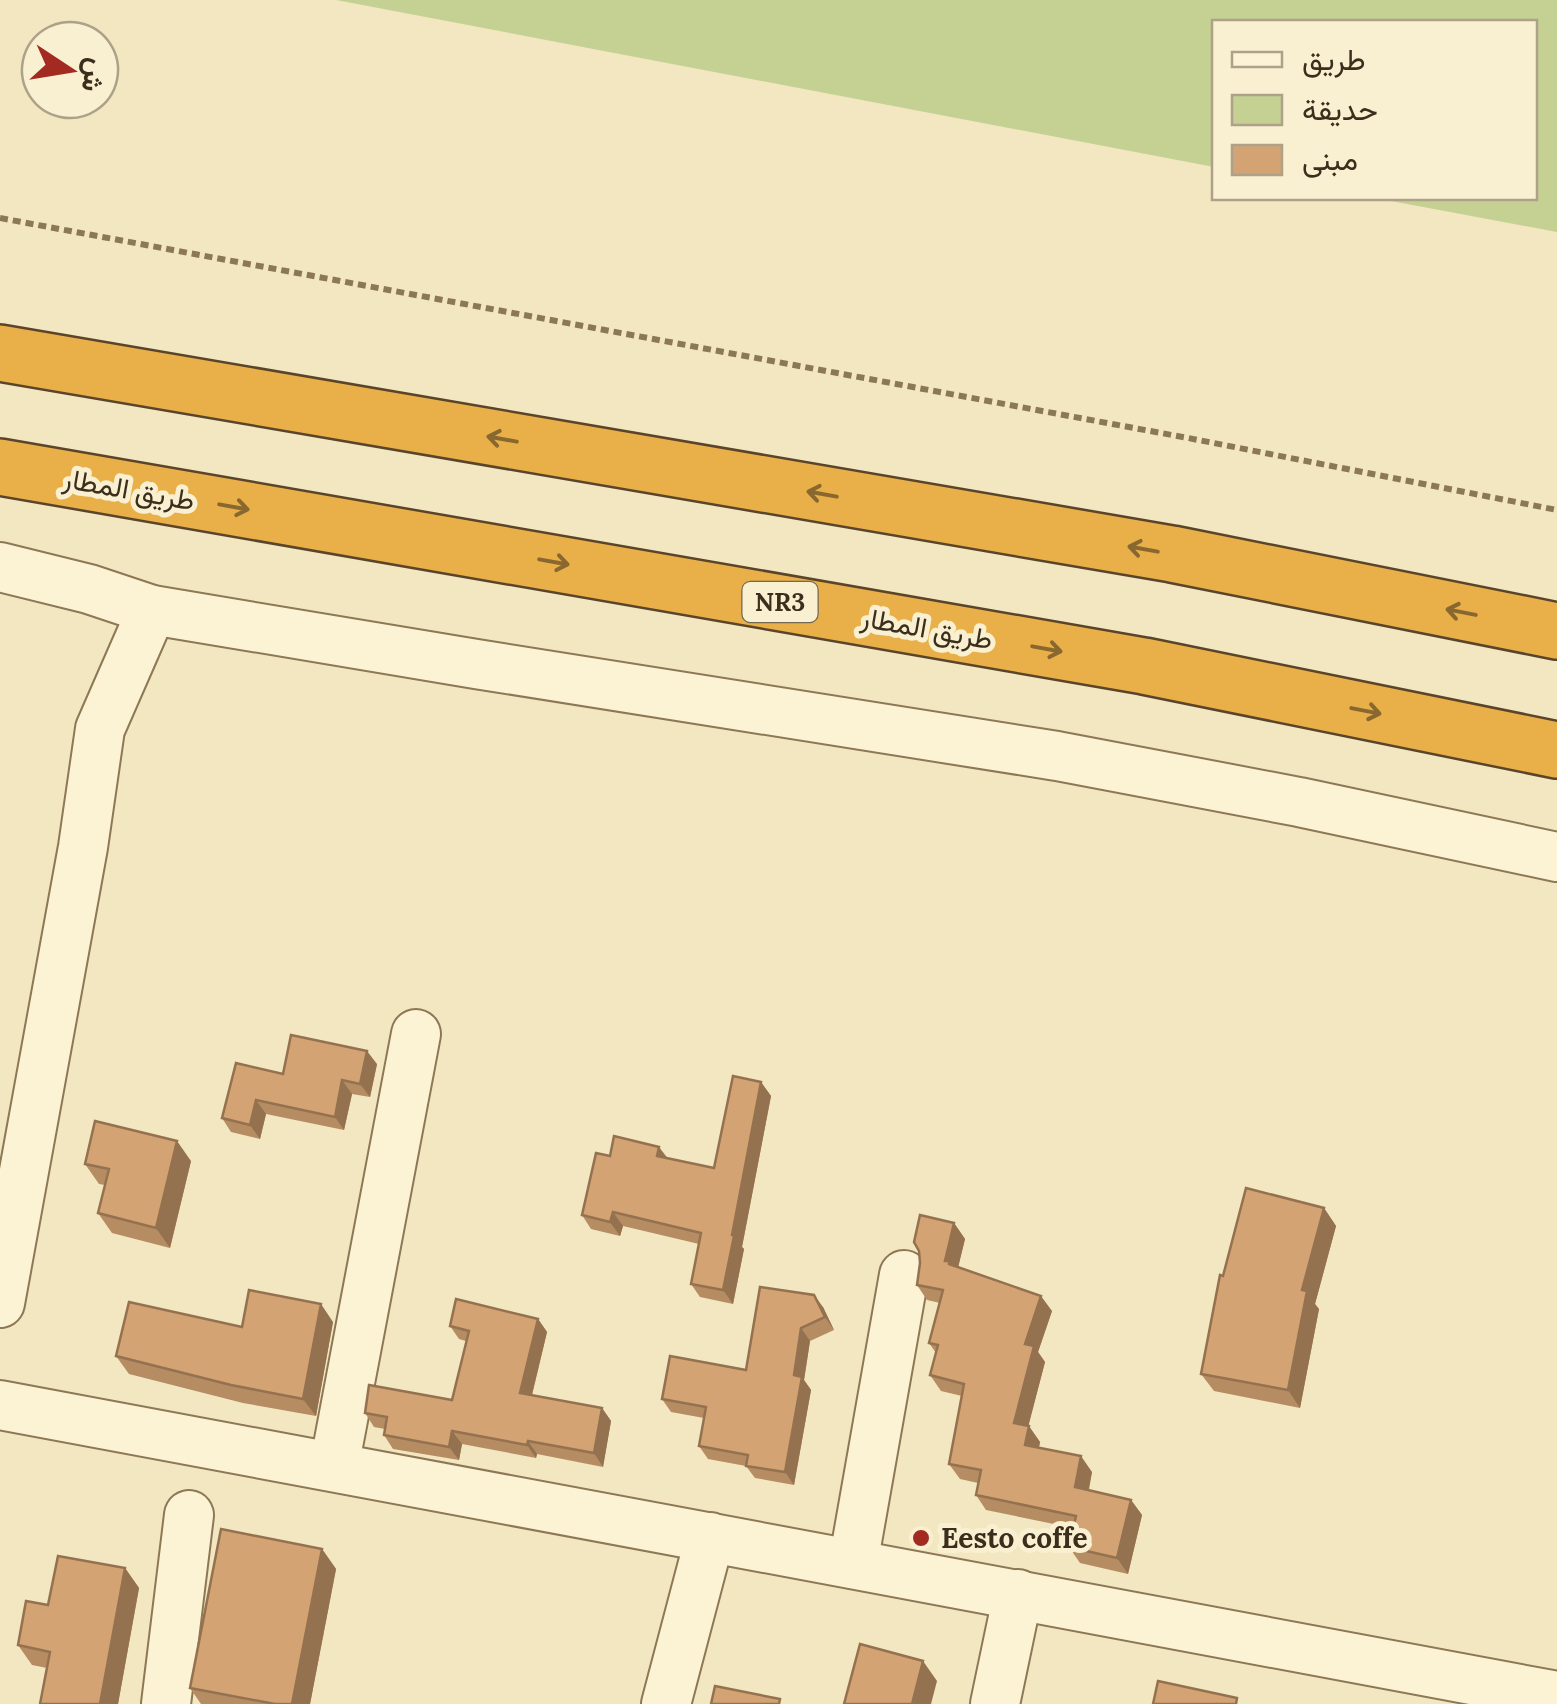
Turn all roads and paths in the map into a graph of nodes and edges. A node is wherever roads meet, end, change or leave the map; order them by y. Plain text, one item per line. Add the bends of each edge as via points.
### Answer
1 (0, 218) edge
2 (0, 353) edge
3 (0, 467) edge
4 (1557, 510) edge
5 (0, 567) edge
6 (152, 610) junction
7 (1557, 631) edge
8 (1557, 750) edge
9 (1557, 857) edge
10 (416, 1034) dead end
11 (904, 1276) dead end
12 (0, 1302) edge
13 (0, 1405) edge
14 (334, 1467) junction
15 (189, 1514) dead end
16 (710, 1537) junction
17 (854, 1564) junction
18 (1018, 1594) junction
19 (1481, 1693) edge
20 (1557, 1696) edge
21 (166, 1704) edge
22 (666, 1704) edge
23 (995, 1704) edge

1 - 4 path
7 -> 2 highway via 1172,554
3 -> 8 highway, طريق المطار / NR3 via 1144,666
5 - 6 street
6 - 9 street via 1056,756
6 - 12 street via 100,728
10 - 14 street
11 - 17 street
13 - 14 street
14 - 16 street
15 - 21 street
16 - 17 street
16 - 22 street
17 - 18 street
18 - 19 street
18 - 23 street
19 - 20 street

